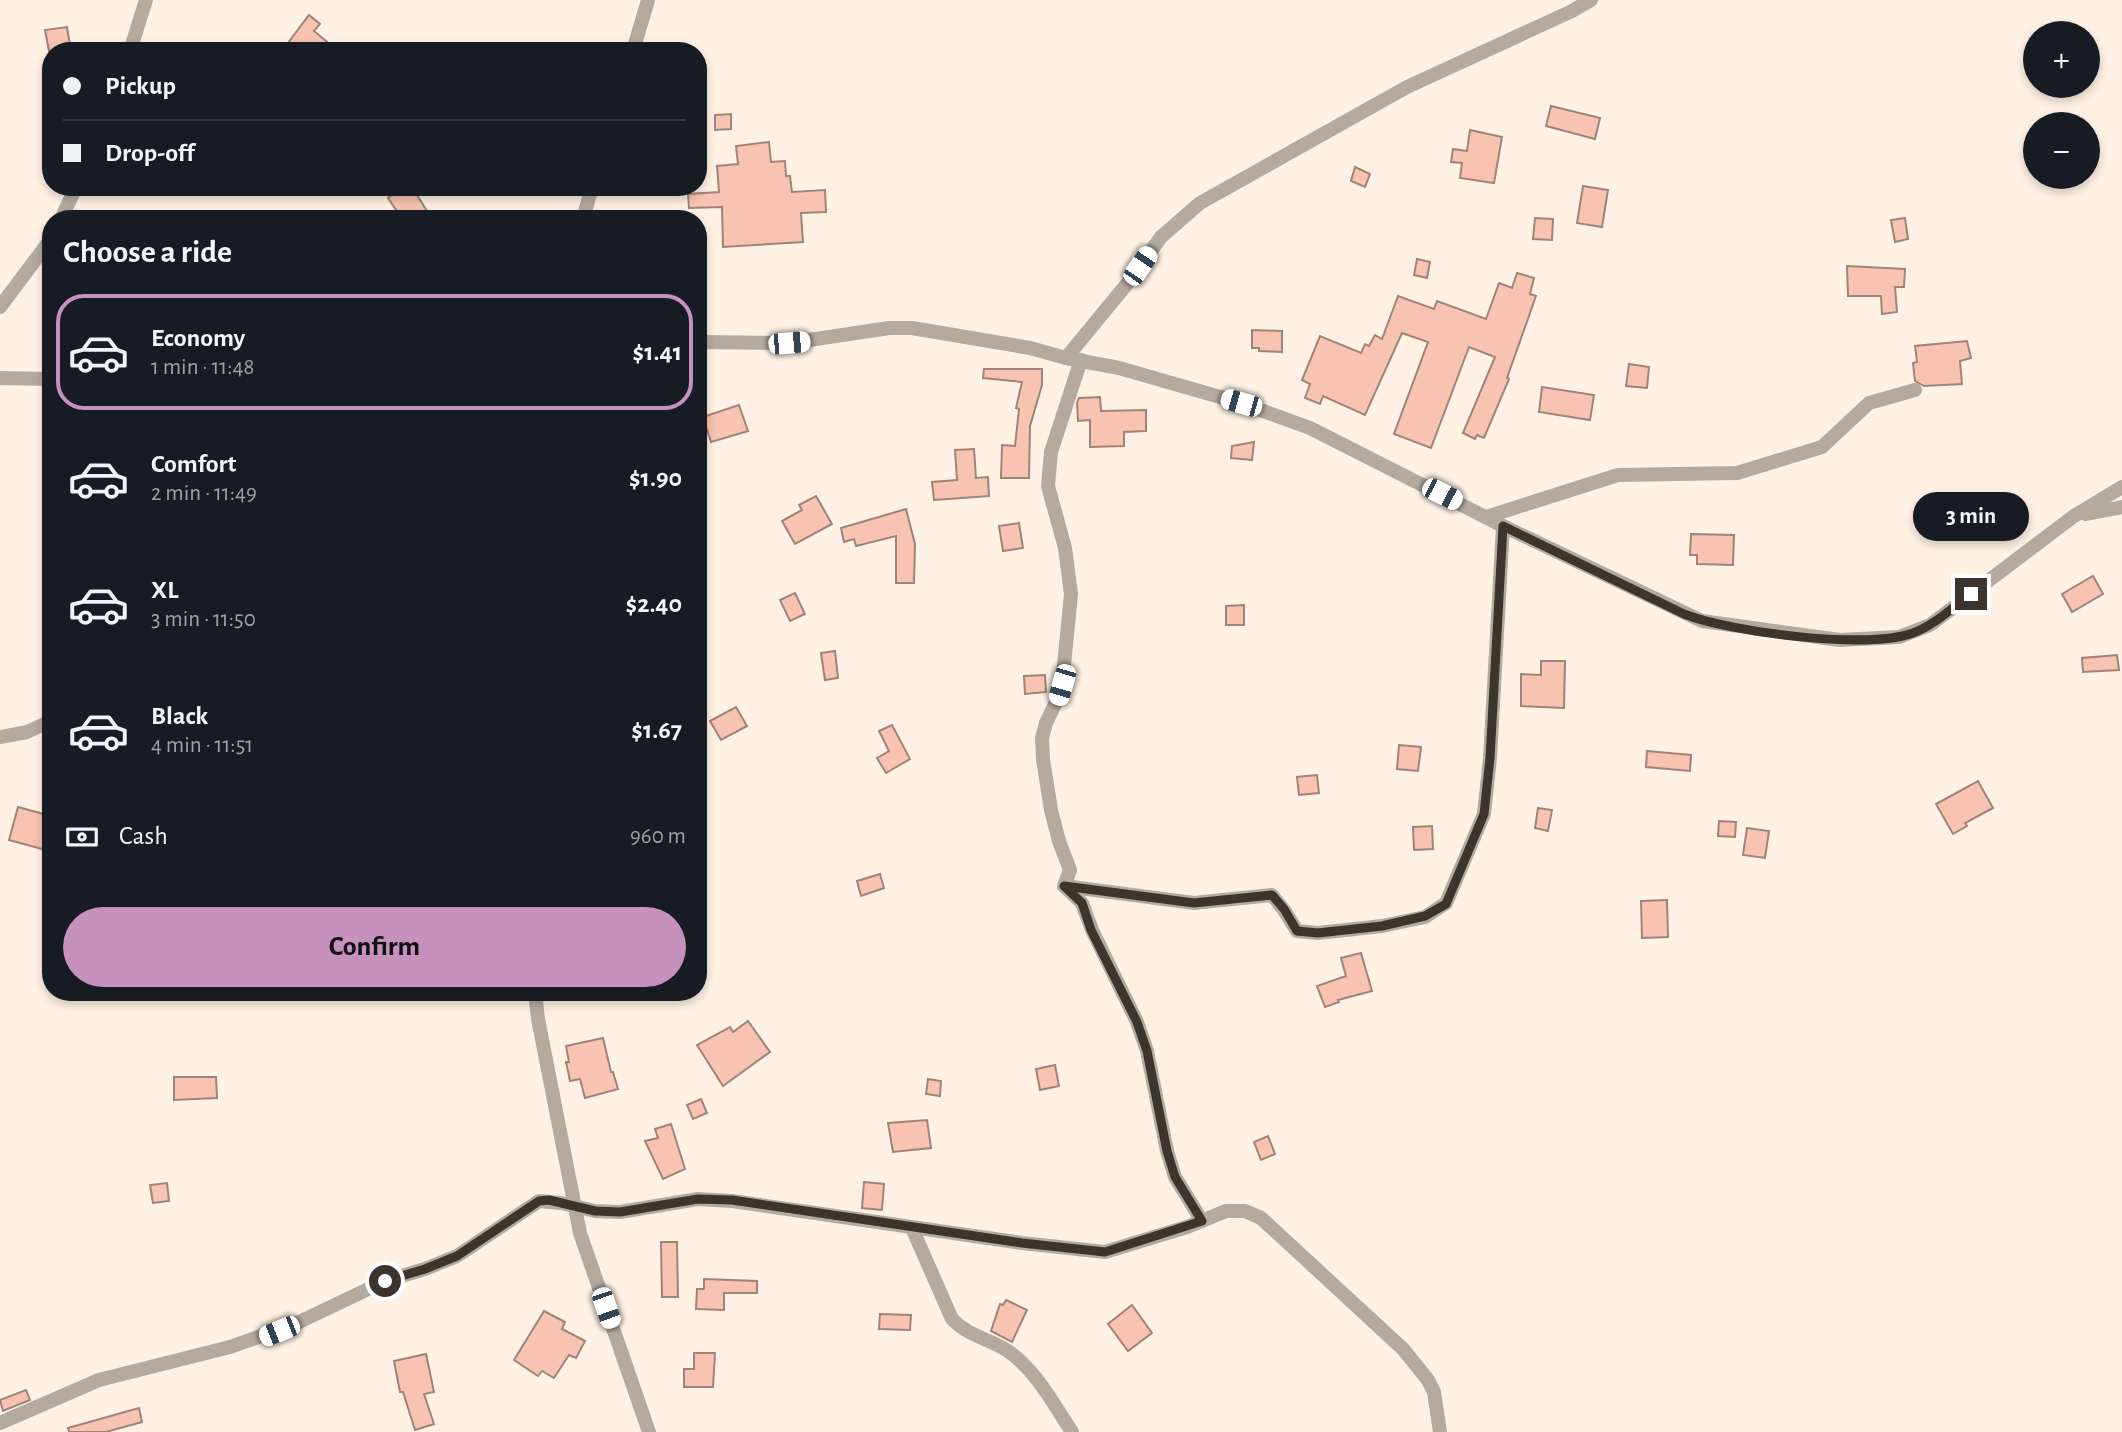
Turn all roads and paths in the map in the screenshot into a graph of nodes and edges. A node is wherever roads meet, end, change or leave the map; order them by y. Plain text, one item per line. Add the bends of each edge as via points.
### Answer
1 (146, 0) edge
2 (648, 0) edge
3 (1591, 0) edge
4 (133, 42) edge
5 (636, 42) edge
6 (42, 251) edge
7 (0, 307) edge
8 (707, 342) edge
9 (1066, 358) junction
10 (1081, 360) junction
11 (0, 378) edge
12 (42, 379) edge
13 (1915, 390) dead end
14 (2122, 487) edge
15 (2122, 507) edge
16 (2074, 516) junction
17 (1486, 517) junction
18 (1503, 526) junction
19 (42, 725) edge
20 (0, 737) edge
21 (1064, 886) junction
22 (537, 1001) edge
23 (575, 1208) junction
24 (1202, 1221) junction
25 (912, 1228) junction
26 (0, 1423) edge
27 (649, 1432) edge
28 (1072, 1432) edge
29 (1440, 1432) edge

1 - 4 street
2 - 5 street
3 - 9 street via 1407,87 1200,203 1161,237
6 - 7 street
8 - 9 street via 789,343 912,328
9 - 10 street
10 - 17 street via 1293,420
10 - 21 street via 1051,452 1048,486 1065,548 1071,594 1062,685 1042,738 1051,810 1070,870
11 - 12 street
13 - 17 street via 1869,403 1822,447 1737,473 1618,475
14 - 16 street
15 - 16 street
16 - 18 street via 1930,625 1899,637 1872,640 1840,640 1702,621
17 - 18 street
18 - 21 street via 1484,814 1446,904 1425,916 1382,926 1318,933 1297,931 1272,895 1194,903
19 - 20 street
21 - 24 street via 1082,903 1137,1022 1175,1177
22 - 23 street
23 - 25 street via 620,1212 698,1199 732,1200
23 - 26 street via 539,1201 457,1256 385,1281 295,1324 230,1347 99,1380
23 - 27 street
24 - 25 street via 1105,1252
24 - 29 street via 1226,1211 1245,1211 1261,1218 1403,1349 1434,1392
25 - 28 street via 952,1320 965,1331 996,1343 1026,1366

